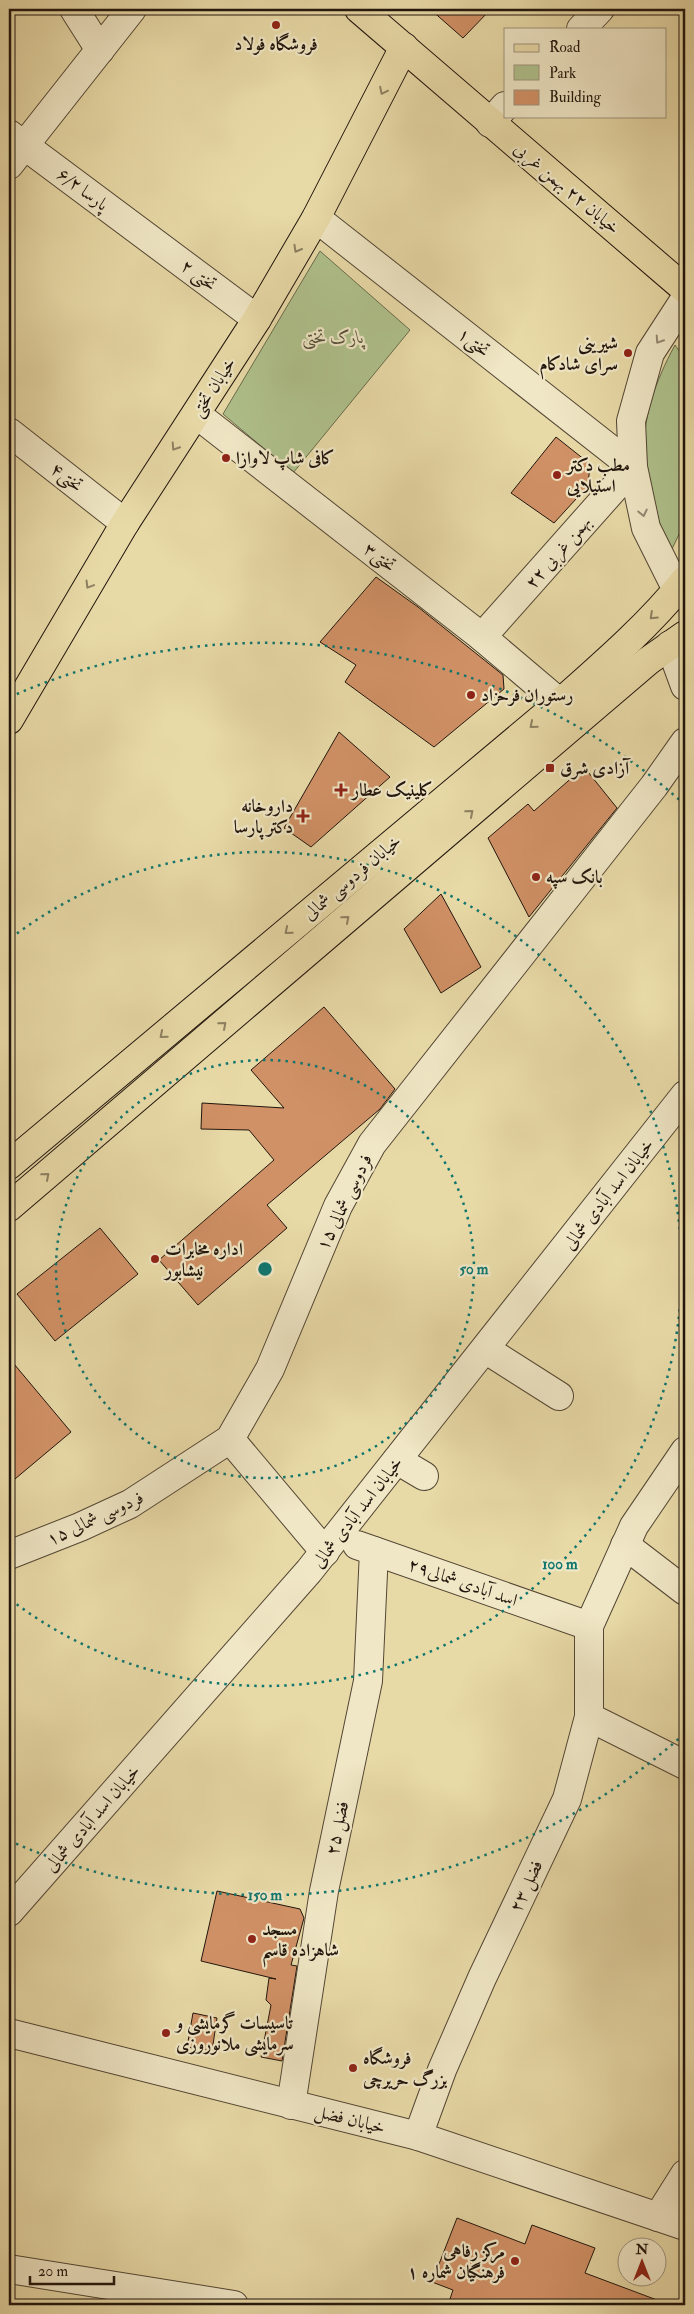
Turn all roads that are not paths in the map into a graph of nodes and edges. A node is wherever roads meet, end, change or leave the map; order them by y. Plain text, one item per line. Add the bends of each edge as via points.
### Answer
1 (74, 9) edge
2 (132, 9) edge
3 (358, 9) edge
4 (600, 9) edge
5 (582, 28) edge
6 (404, 47) junction
7 (100, 50) junction
8 (498, 114) edge
9 (14, 148) edge
10 (316, 218) junction
11 (141, 232) joint
12 (685, 289) edge
13 (685, 298) edge
14 (257, 318) junction
15 (196, 414) junction
16 (9, 432) edge
17 (633, 467) junction
18 (125, 523) junction
19 (681, 584) edge
20 (482, 637) junction
21 (678, 640) edge
22 (685, 686) edge
23 (560, 703) junction
24 (9, 720) edge
25 (685, 742) edge
26 (685, 1095) edge
27 (9, 1165) edge
28 (9, 1208) edge
29 (485, 1349) junction
30 (559, 1396) dead end
31 (230, 1440) junction
32 (685, 1450) edge
33 (397, 1460) junction
34 (424, 1476) dead end
35 (331, 1544) junction
36 (625, 1545) junction
37 (374, 1551) junction
38 (9, 1555) edge
39 (685, 1591) edge
40 (590, 1626) junction
41 (590, 1717) junction
42 (685, 1765) edge
43 (9, 1912) edge
44 (9, 2033) edge
45 (291, 2105) junction
46 (418, 2136) junction
47 (685, 2174) edge
48 (658, 2217) junction
49 (685, 2226) edge
50 (9, 2269) edge
51 (234, 2305) edge

1 - 7 street
2 - 7 street
3 - 6 main road, خیابان ۲۲ بهمن غربی
4 - 5 street
6 - 8 main road, خیابان ۲۲ بهمن غربی
6 -> 10 main road, خیابان تختی
7 - 9 street
8 - 12 main road, خیابان ۲۲ بهمن غربی
9 - 11 street, پارسا ۶/۲
10 -> 14 main road, خیابان تختی
10 - 17 street, تختی۱
11 - 14 street, تختی ۲
13 -> 17 street via 650,353 631,421
14 - 15 main road, خیابان تختی
15 -> 18 main road, خیابان تختی
15 - 20 street, تختی۳
16 - 18 street, تختی۴
17 -> 19 street via 646,528
17 - 20 street, ۲۲ بهمن غربی
18 -> 24 main road, خیابان تختی
19 -> 23 main road, خیابان فردوسی شمالی via 615,653
20 - 23 street, تختی۳
21 - 22 street
28 -> 21 main road, خیابان فردوسی شمالی via 640,667
23 -> 27 main road, خیابان فردوسی شمالی
25 - 31 street, فردوسی شمالی ۱۵ via 526,951 372,1144 338,1206 270,1369
26 - 29 street, خیابان اسد آبادی شمالی
29 - 30 street
29 - 33 street, خیابان اسد آبادی شمالی
31 - 35 street
31 - 38 street, فردوسی شمالی ۱۵ via 130,1504 80,1528
32 - 36 street via 634,1526
33 - 34 street
33 - 35 street, خیابان اسد آبادی شمالی
35 - 37 street, اسد آبادی شمالی۲۹
35 - 43 street, خیابان اسد آبادی شمالی
36 - 39 street
36 - 40 street
37 - 40 street, اسد آبادی شمالی۲۹
37 - 45 street, فضل ۲۵ via 368,1681 324,1891
40 - 41 street, فضل ۲۳
41 - 42 street
41 - 46 street, فضل ۲۳ via 567,1799 482,1978 442,2070
44 - 45 street, خیابان فضل
45 - 46 street, خیابان فضل
46 - 48 street, خیابان فضل
47 - 48 street
48 - 49 street, خیابان فضل
50 - 51 street

